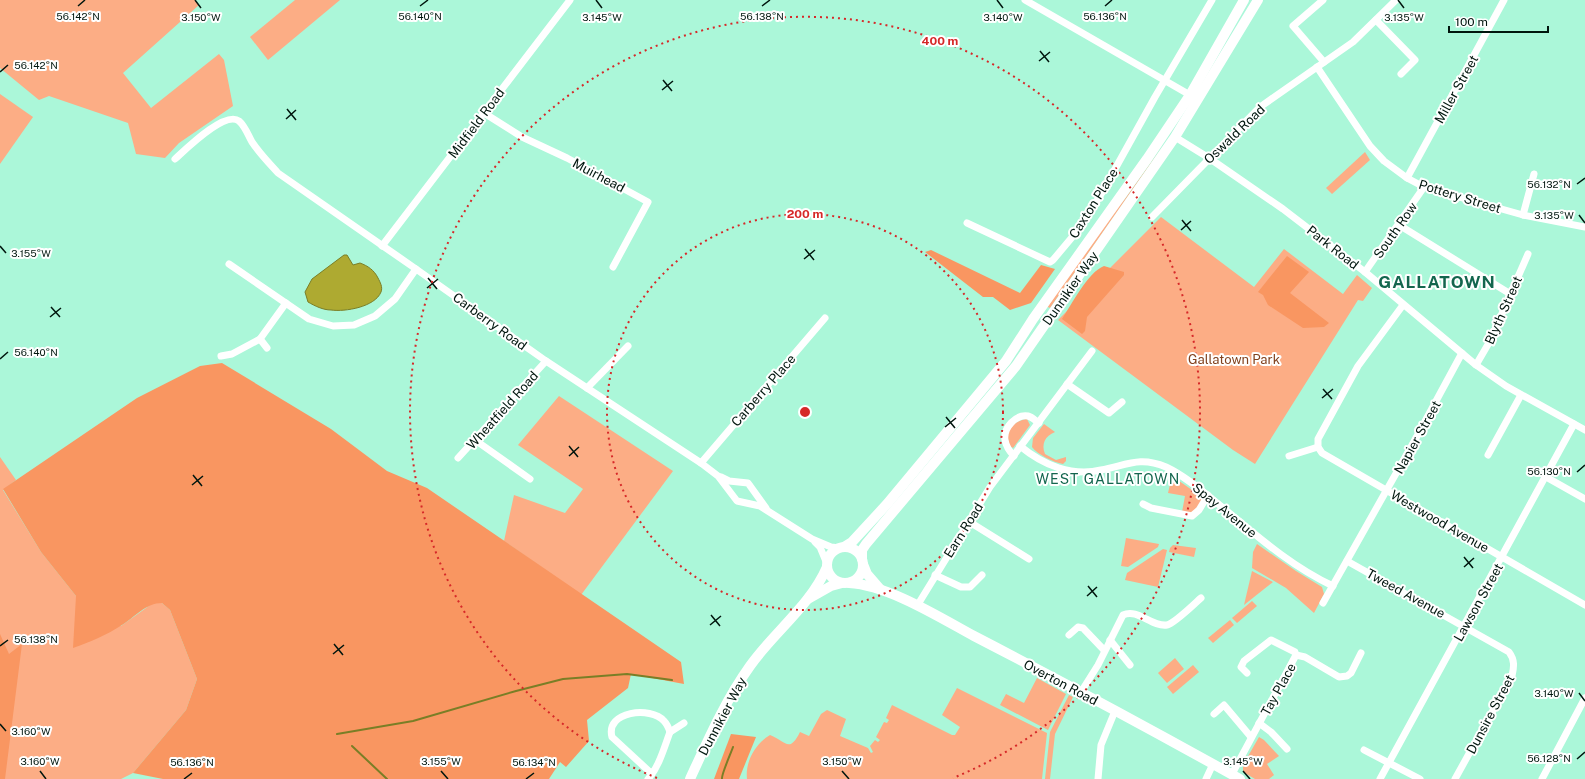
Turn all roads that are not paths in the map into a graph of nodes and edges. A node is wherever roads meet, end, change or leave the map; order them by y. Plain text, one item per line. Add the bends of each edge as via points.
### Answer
1 (570, 0) edge
2 (1212, 0) edge
3 (1244, 0) edge
4 (1258, 0) edge
5 (1322, 0) edge
6 (1396, 0) edge
7 (1504, 0) edge
8 (1028, 1) edge
9 (1376, 20) junction
10 (1324, 62) junction
11 (1220, 64) junction
12 (1317, 67) junction
13 (1401, 74) dead end
14 (1165, 81) junction
15 (1190, 95) junction
16 (484, 114) junction
17 (1175, 137) junction
18 (1209, 158) junction
19 (175, 159) dead end
20 (1146, 159) junction
21 (1534, 174) dead end
22 (1407, 178) junction
23 (1424, 188) junction
24 (1523, 215) junction
25 (1152, 217) dead end
26 (967, 224) dead end
27 (1399, 225) junction
28 (1585, 227) edge
29 (382, 246) junction
30 (1528, 254) dead end
31 (229, 264) dead end
32 (613, 267) dead end
33 (416, 269) junction
34 (1365, 272) junction
35 (1512, 295) junction
36 (286, 303) junction
37 (1403, 305) junction
38 (825, 318) dead end
39 (260, 339) junction
40 (628, 346) dead end
41 (267, 348) dead end
42 (1092, 351) dead end
43 (1462, 353) junction
44 (221, 356) dead end
45 (546, 362) junction
46 (1476, 365) junction
47 (1067, 384) junction
48 (587, 388) junction
49 (1521, 395) junction
50 (1122, 402) dead end
51 (1039, 423) junction
52 (1574, 424) junction
53 (1585, 430) edge
54 (475, 440) junction
55 (1020, 446) junction
56 (1318, 447) junction
57 (1488, 455) dead end
58 (1014, 456) junction
59 (1289, 456) dead end
60 (458, 458) dead end
61 (701, 463) junction
62 (718, 476) junction
63 (1546, 477) junction
64 (530, 479) dead end
65 (739, 483) junction
66 (1387, 490) junction
67 (753, 492) junction
68 (1208, 495) junction
69 (733, 496) junction
70 (1585, 499) edge
71 (747, 502) junction
72 (1143, 504) dead end
73 (769, 511) junction
74 (968, 521) junction
75 (812, 540) junction
76 (842, 548) junction
77 (1502, 558) junction
78 (1029, 559) dead end
79 (862, 561) junction
80 (1347, 561) junction
81 (827, 566) junction
82 (935, 575) junction
83 (982, 575) dead end
84 (846, 583) junction
85 (1333, 586) junction
86 (880, 589) junction
87 (1201, 598) dead end
88 (806, 601) junction
89 (1323, 603) dead end
90 (1585, 605) edge
91 (917, 606) junction
92 (1465, 626) junction
93 (1068, 635) dead end
94 (1110, 640) junction
95 (1104, 650) junction
96 (1361, 653) dead end
97 (1296, 655) junction
98 (1130, 665) dead end
99 (1247, 674) dead end
100 (1081, 692) junction
101 (1585, 698) edge
102 (1115, 711) junction
103 (1214, 714) dead end
104 (684, 723) dead end
105 (1259, 723) junction
106 (670, 732) junction
107 (1251, 737) junction
108 (1287, 749) dead end
109 (1364, 750) dead end
110 (1389, 763) junction
111 (1213, 764) junction
112 (650, 777) edge
113 (1236, 777) edge
114 (690, 779) edge
115 (1098, 779) edge
116 (1206, 779) edge
117 (1380, 779) edge
118 (1420, 779) edge
119 (1455, 779) edge
120 (1542, 779) edge

1 - 16 street, Midfield Road
2 - 14 street
3 - 15 main road, Dunnikier Way
4 - 11 main road, Dunnikier Way
5 - 10 street via 1293,26
6 - 9 street, Oswald Road
7 - 22 street, Miller Street
8 - 14 street
9 - 10 street, Oswald Road via 1353,42
9 - 13 street via 1415,60
10 - 12 street, Oswald Road
11 - 15 main road via 1200,90
11 - 17 main road, Dunnikier Way
12 - 18 street, Oswald Road via 1260,108
12 - 22 street, Pottery Street via 1370,146 1384,161
14 - 15 street
14 - 26 street, Caxton Place via 1100,196 1079,229 1053,260 1050,262
15 - 20 main road, Dunnikier Way
16 - 29 street, Midfield Road
16 - 32 street, Muirhead via 522,137 648,202
17 - 18 street, Park Road
17 - 20 main road via 1167,136
17 - 79 main road, Dunnikier Way via 1016,366 866,544 862,550
18 - 25 street, Oswald Road
18 - 34 street, Park Road via 1283,209
19 - 29 street, Carberry Road via 202,134 222,122 230,118 239,121 263,157 278,173
20 - 76 main road, Dunnikier Way via 1006,361 887,504 852,542
21 - 24 street
22 - 23 street, Pottery Street
23 - 24 street, Pottery Street
23 - 27 street, South Row
24 - 28 street, Pottery Street
27 - 34 street, South Row
27 - 35 street
29 - 33 street, Carberry Road
30 - 35 street, Blyth Street
31 - 36 street
33 - 36 street via 395,299 375,316 354,325 333,326 309,319
33 - 45 street, Carberry Road
34 - 37 street, Park Road
35 - 46 street, Blyth Street
36 - 39 street
37 - 43 street, Park Road
37 - 56 street via 1342,391 1318,439
38 - 61 street, Carberry Place
39 - 41 street
39 - 44 street via 232,354
40 - 48 street
42 - 47 street, Earn Road
43 - 46 street, Park Road
43 - 66 street, Napier Street
45 - 48 street, Carberry Road
45 - 54 street, Wheatfield Road
46 - 49 street, Park Road
47 - 50 street via 1109,413
47 - 51 street, Earn Road
48 - 61 street, Carberry Road
49 - 52 street, Park Road
49 - 57 street
51 - 55 street, Earn Road
51 - 58 street via 1029,416 1009,425 1004,438 1006,446
52 - 53 street, Park Road
52 - 63 street, Lawson Street
54 - 60 street, Wheatfield Road
54 - 64 street
55 - 58 street, Earn Road
55 - 68 street, Spay Avenue via 1050,464 1082,473 1128,462 1145,461 1189,481
56 - 59 street
56 - 66 street, Westwood Avenue via 1322,453
58 - 74 street, Earn Road via 992,483
61 - 62 street, Carberry Road
62 - 65 street, Carberry Road
62 - 69 street, Carberry Road
63 - 70 street
63 - 77 street, Lawson Street
65 - 67 street, Carberry Road via 748,483
65 - 69 street via 733,489
66 - 77 street, Westwood Avenue
66 - 80 street, Napier Street
67 - 71 street via 752,498
67 - 73 street, Carberry Road
68 - 72 street via 1192,516
68 - 85 street, Spay Avenue via 1277,552
69 - 71 street, Carberry Road via 739,502
71 - 73 street, Carberry Road
73 - 75 street, Carberry Road
74 - 78 street
74 - 82 street, Earn Road
75 - 76 street, Carberry Road
75 - 81 street, Carberry Road via 820,547
76 - 79 main road via 855,550
76 - 81 main road via 830,554
77 - 90 street, Westwood Avenue
77 - 92 street, Lawson Street
79 - 84 main road via 861,573
79 - 86 main road, Overton Road via 867,574
80 - 85 street, Napier Street
80 - 92 street, Tweed Avenue
81 - 84 main road via 832,578
81 - 88 main road, Dunnikier Way
82 - 83 street via 961,587 970,587
82 - 91 street, Earn Road
84 - 86 main road, Overton Road
84 - 88 main road, Dunnikier Way via 831,586
85 - 89 street, Napier Street
86 - 91 main road, Overton Road
87 - 94 street via 1168,625 1157,625 1144,617 1123,615
88 - 114 main road, Dunnikier Way via 772,637 750,666 724,707
91 - 100 main road, Overton Road
92 - 110 street, Lawson Street
92 - 119 street, Dunsire Street via 1509,652 1513,657 1514,667 1512,676
93 - 95 street via 1078,627 1083,628
94 - 95 street
94 - 98 street
95 - 100 street
96 - 97 street via 1347,676 1339,676 1305,657
97 - 99 street via 1295,652 1271,640 1244,661 1241,667
97 - 105 street, Tay Place
100 - 102 main road, Overton Road
101 - 120 street
102 - 111 main road, Overton Road
102 - 115 street via 1101,745
103 - 107 street via 1224,705
104 - 106 street
105 - 107 street, Tay Place
105 - 108 street, Tay Place
106 - 112 street
106 - 112 street via 660,717 634,712 616,722 611,732 617,743
107 - 113 street, Tay Place
109 - 110 street
110 - 117 street, Lawson Street
110 - 118 street
111 - 113 main road, Overton Road
111 - 116 street

